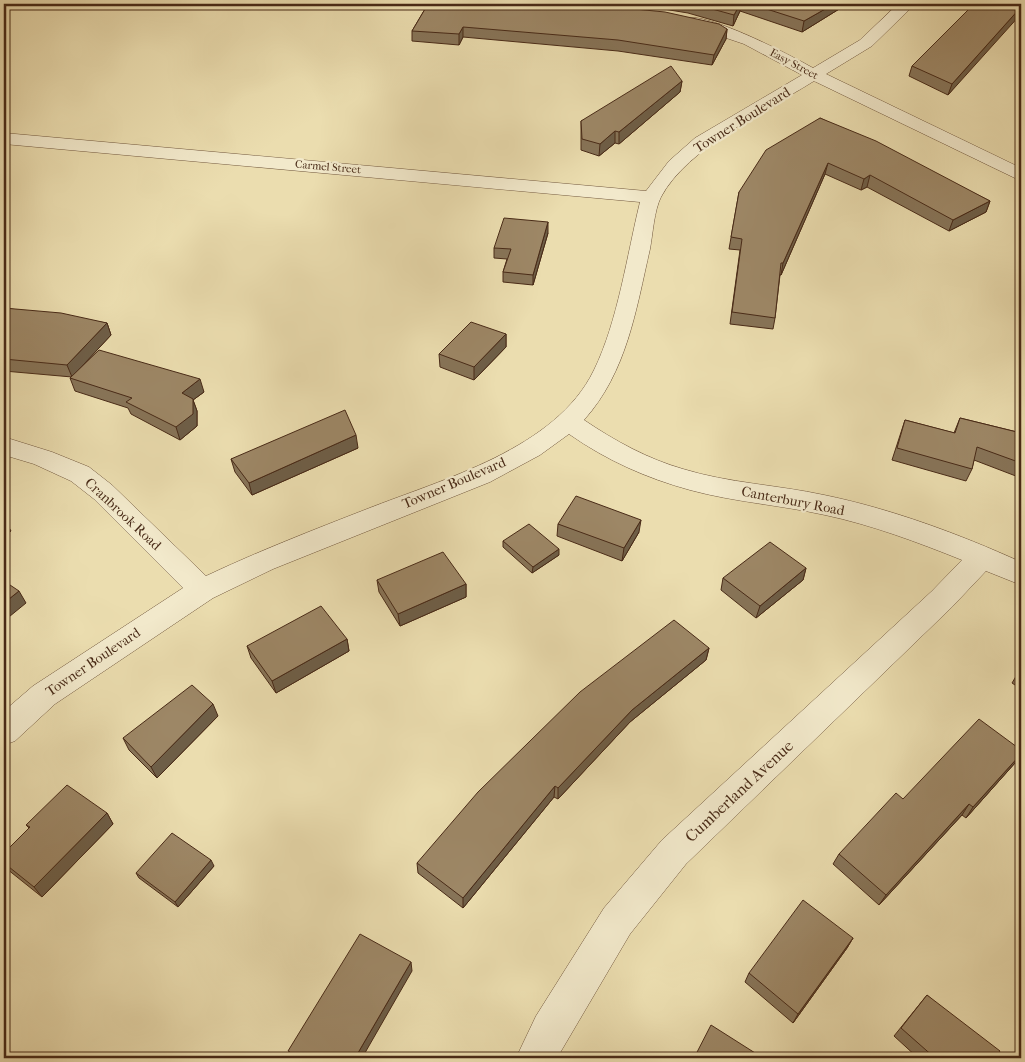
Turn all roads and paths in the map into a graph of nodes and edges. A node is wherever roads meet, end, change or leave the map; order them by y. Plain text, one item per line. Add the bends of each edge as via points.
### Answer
1 (907, 4) edge
2 (680, 18) edge
3 (815, 75) junction
4 (4, 138) edge
5 (1021, 175) edge
6 (651, 197) junction
7 (569, 422) junction
8 (4, 446) edge
9 (983, 556) junction
10 (1021, 574) edge
11 (203, 590) junction
12 (4, 731) edge
13 (536, 1058) edge

1 - 3 street, Towner Boulevard via 866,43
2 - 3 street, Easy Street via 724,30
3 - 5 street, Easy Street
3 - 6 street, Towner Boulevard via 702,142 676,165
4 - 6 street, Carmel Street
6 - 7 street, Towner Boulevard via 620,332 609,363 587,402
7 - 9 street, Canterbury Road via 610,450 661,471 690,480 868,516
7 - 11 street, Towner Boulevard via 531,449 481,475 263,561
8 - 11 street, Cranbrook Road via 80,474 104,492
9 - 10 street, Canterbury Road
9 - 13 street, Cumberland Avenue via 942,599 674,852 617,922
11 - 12 street, Towner Boulevard via 44,696

